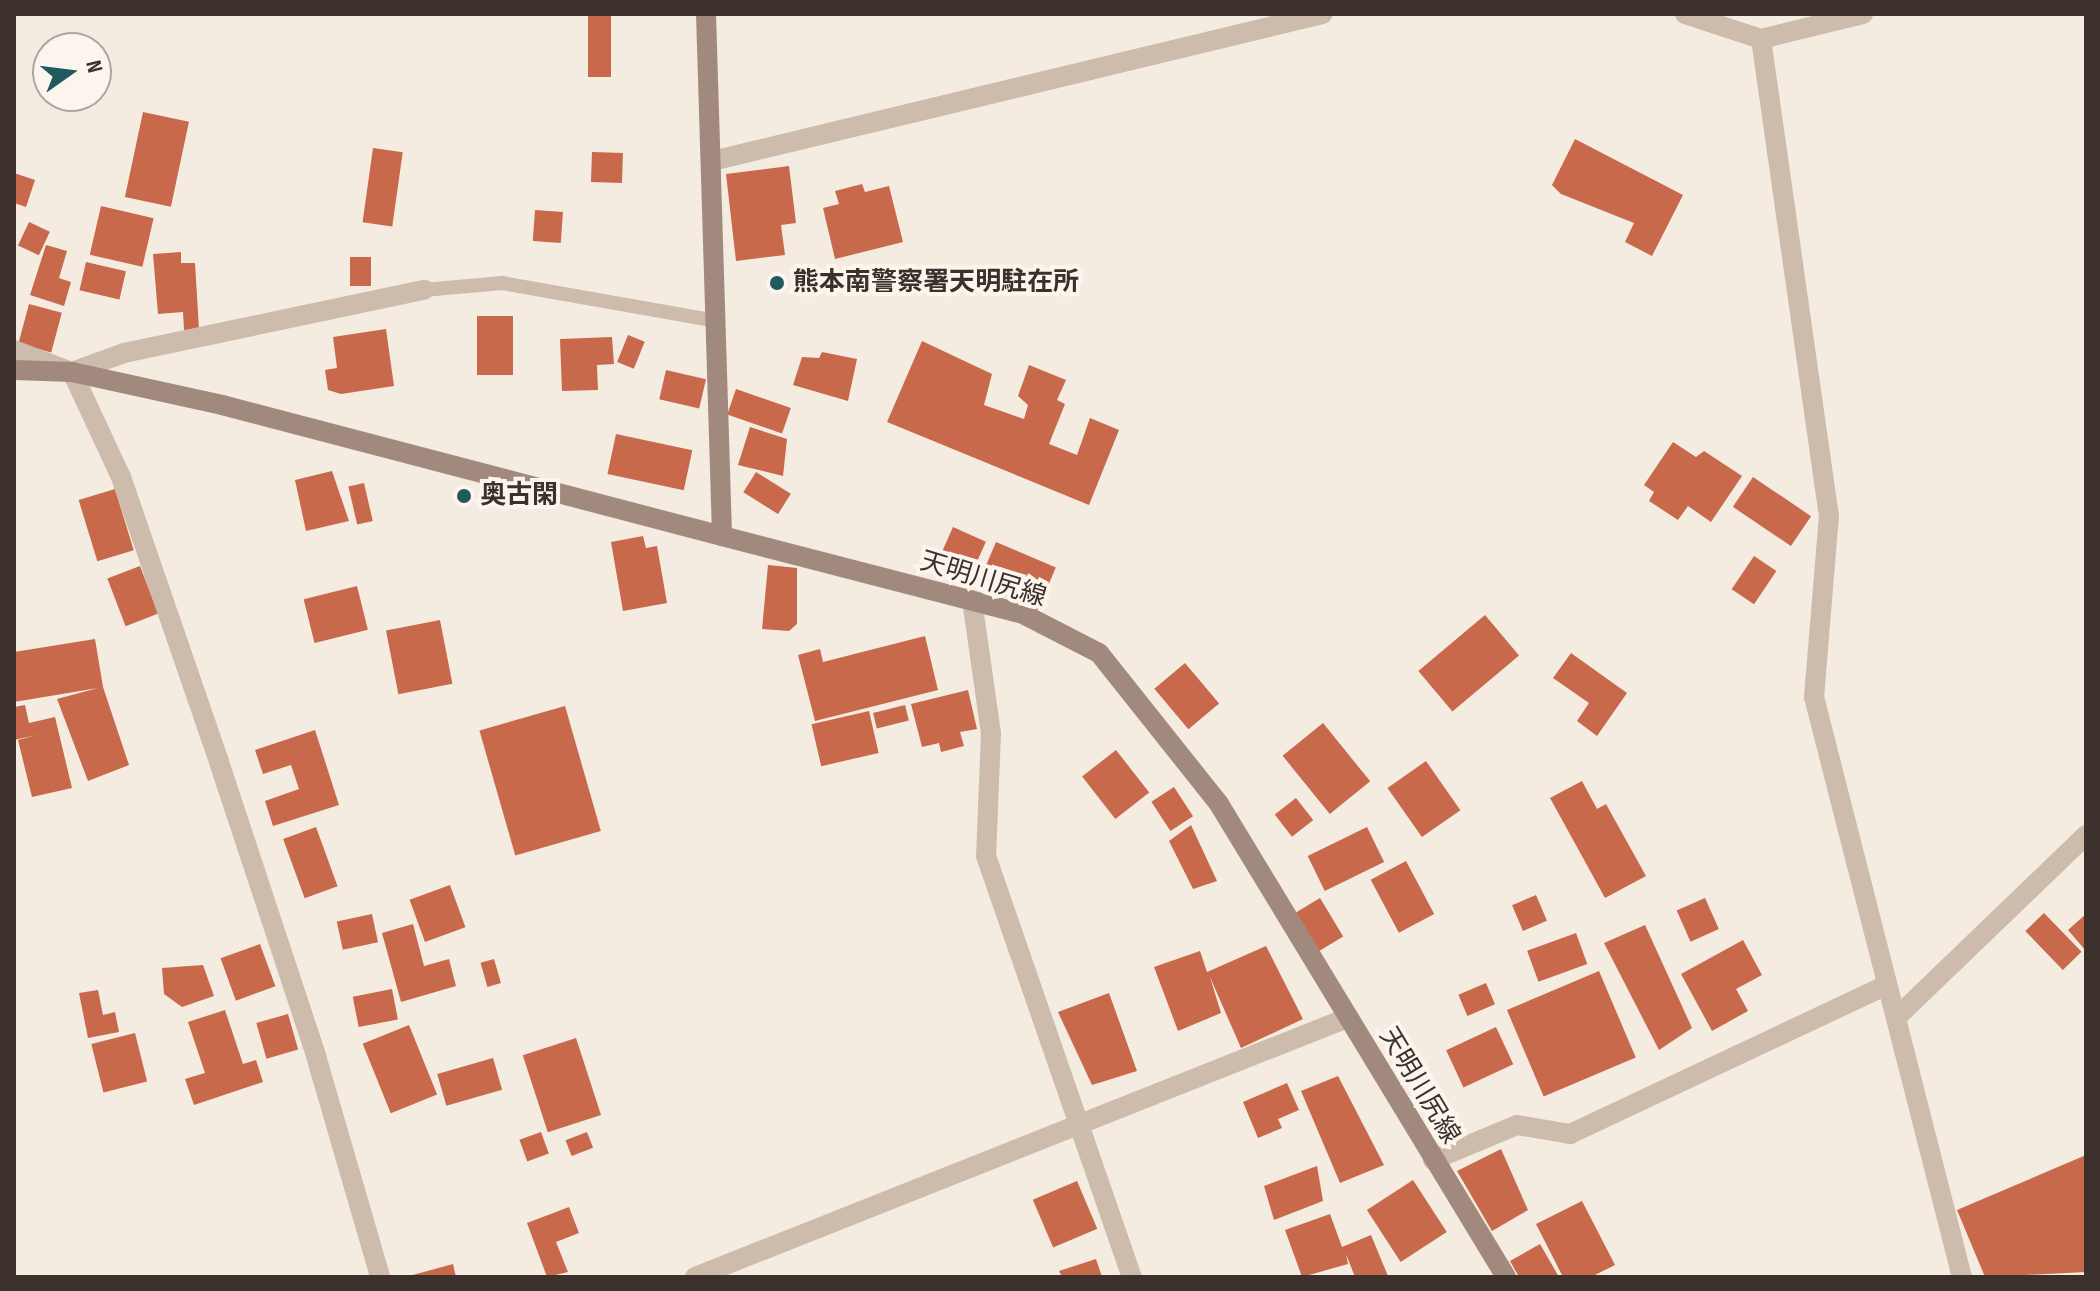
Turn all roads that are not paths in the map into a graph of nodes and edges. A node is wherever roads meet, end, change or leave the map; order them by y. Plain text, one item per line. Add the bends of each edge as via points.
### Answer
1 (706, 14) edge
2 (1323, 14) edge
3 (1685, 14) edge
4 (1863, 14) edge
5 (1761, 39) junction
6 (712, 161) junction
7 (424, 290) joint
8 (718, 321) junction
9 (14, 350) edge
10 (14, 370) edge
11 (72, 372) junction
12 (722, 536) junction
13 (972, 600) junction
14 (2086, 835) edge
15 (1885, 986) junction
16 (1898, 1016) junction
17 (1347, 1018) junction
18 (1080, 1127) junction
19 (1433, 1160) junction
20 (380, 1277) edge
21 (695, 1277) edge
22 (1132, 1277) edge
23 (1506, 1277) edge
24 (1962, 1277) edge

1 - 6 main road
2 - 6 street
3 - 5 street
4 - 5 street
5 - 15 street via 1829,515 1814,697
6 - 8 main road
7 - 8 lane via 502,283
7 - 11 street via 124,353
8 - 12 main road
9 - 11 street
10 - 11 main road, 天明川尻線
11 - 12 main road, 天明川尻線 via 266,416
11 - 20 street via 121,477 224,777 316,1056
12 - 13 main road, 天明川尻線
13 - 17 main road, 天明川尻線 via 1023,614 1099,653 1219,804
13 - 18 street via 991,733 986,856
14 - 16 street
15 - 16 street
15 - 19 street via 1570,1134 1517,1125
16 - 24 street
17 - 18 street
17 - 19 main road, 天明川尻線
18 - 21 street
18 - 22 street
19 - 23 main road, 天明川尻線

